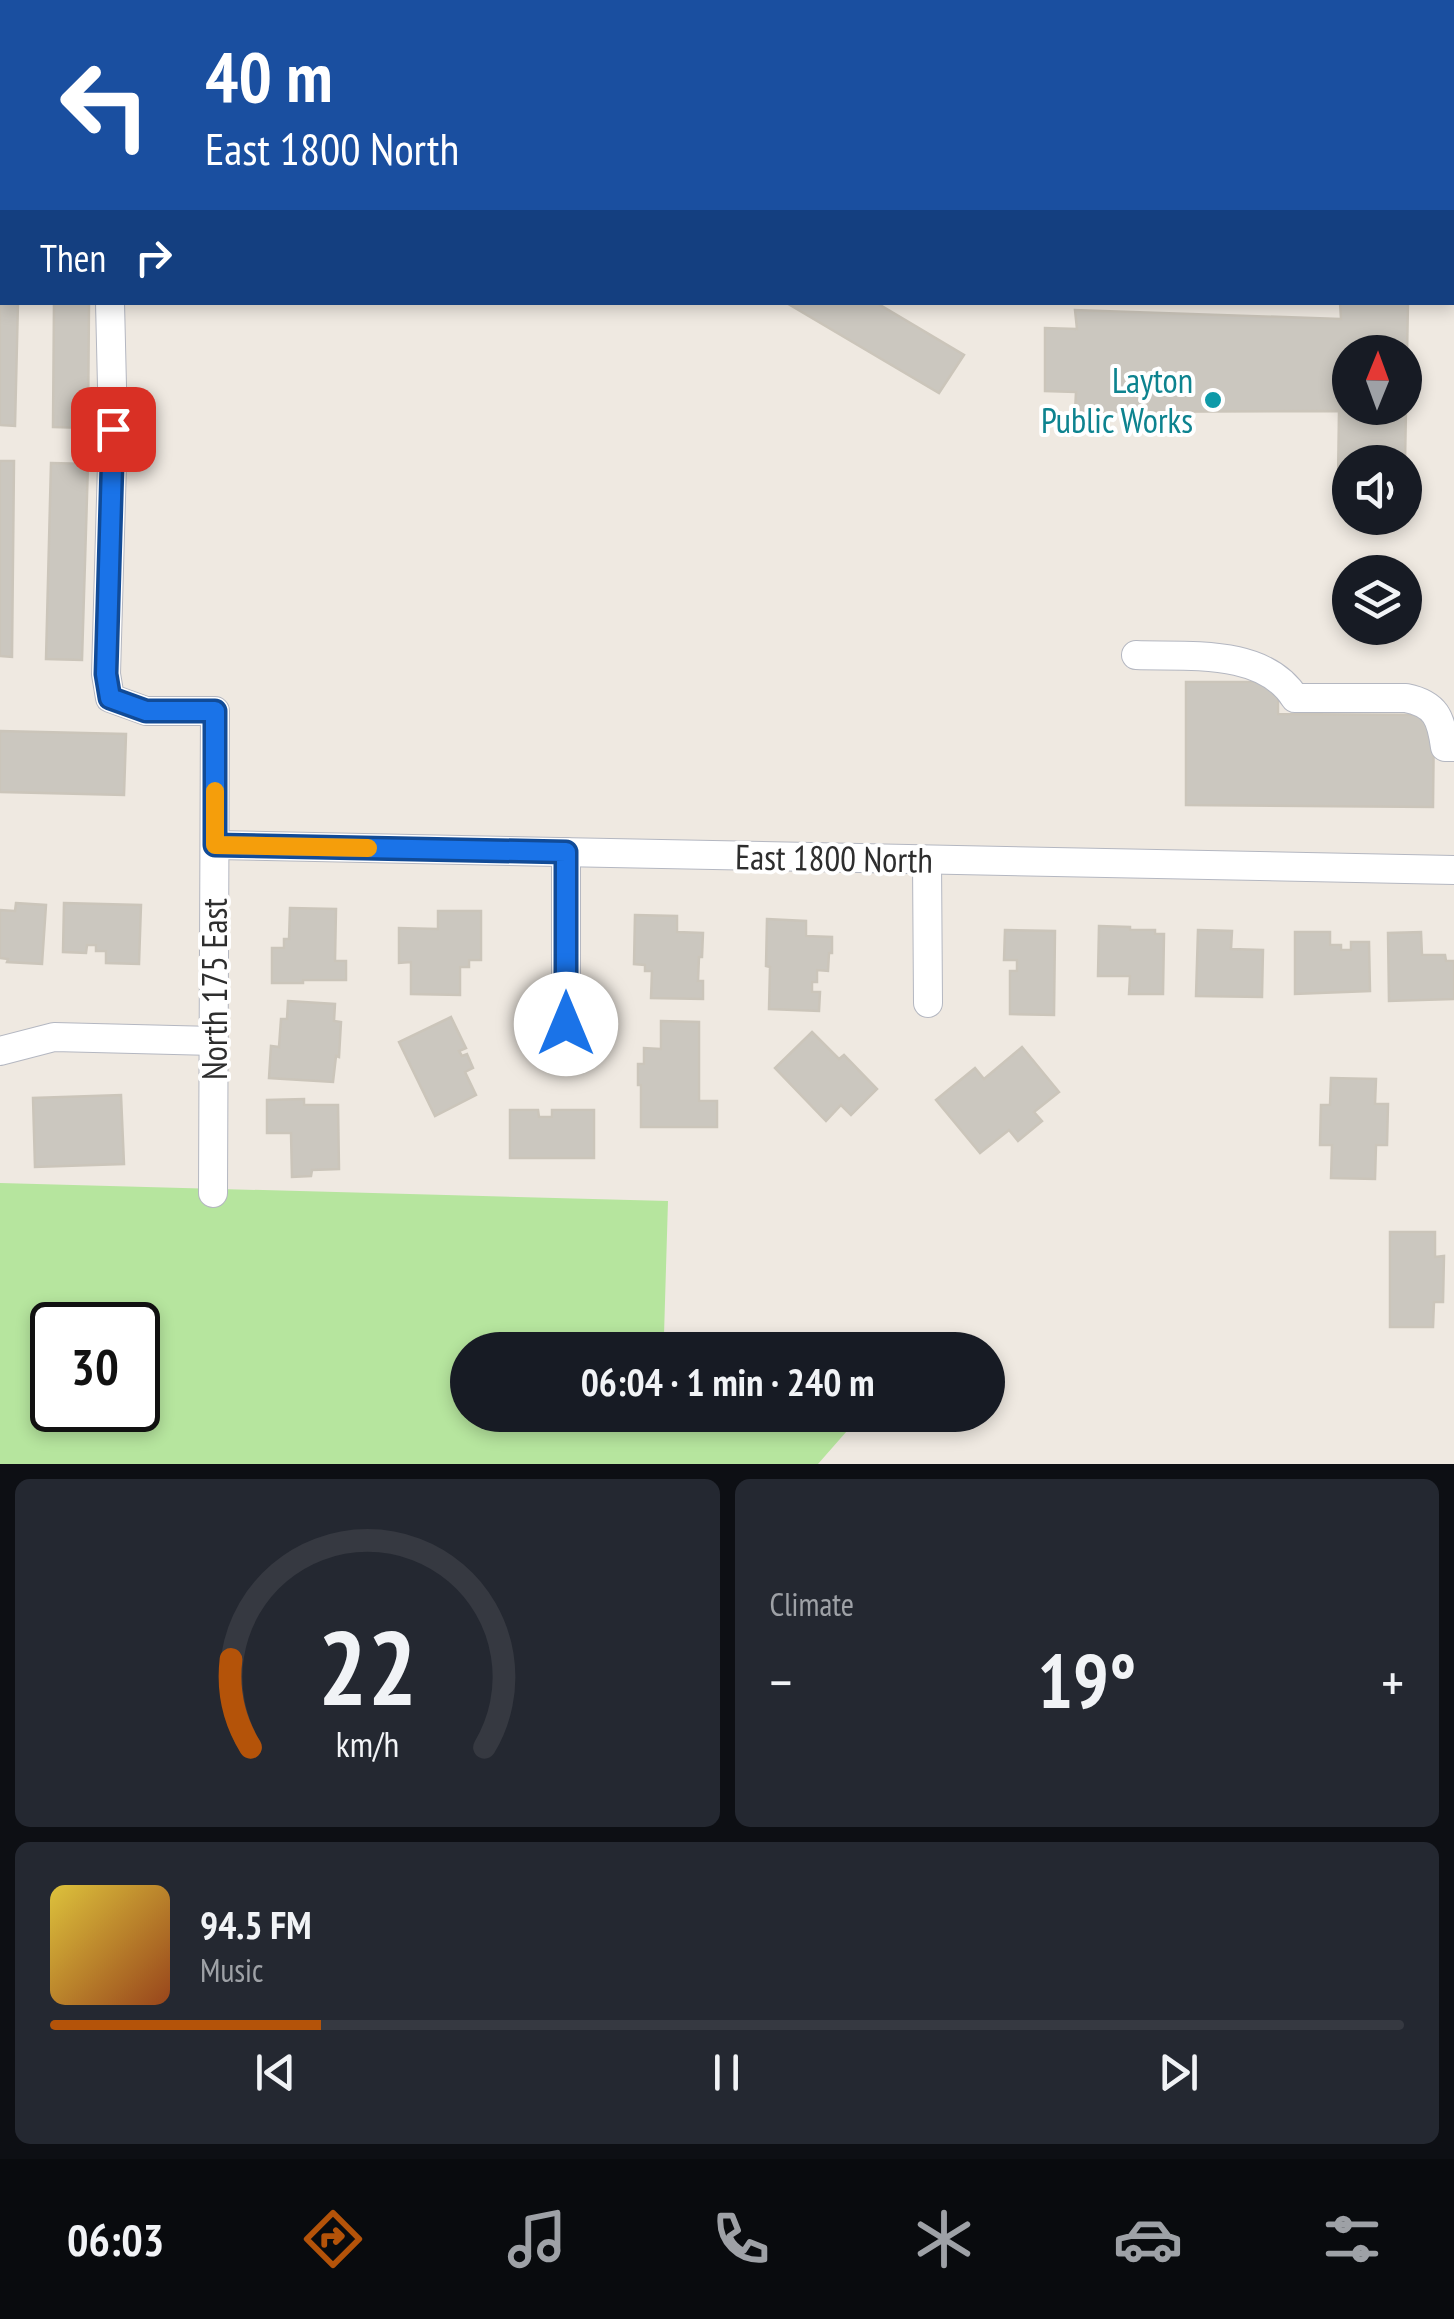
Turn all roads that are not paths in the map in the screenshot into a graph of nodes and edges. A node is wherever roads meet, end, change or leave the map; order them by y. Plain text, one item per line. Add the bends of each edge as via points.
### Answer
1 (110, 305) edge
2 (1136, 655) dead end
3 (1454, 746) edge
4 (215, 845) junction
5 (566, 852) junction
6 (928, 860) junction
7 (1454, 870) edge
8 (928, 1003) dead end
9 (566, 1024) dead end
10 (214, 1041) junction
11 (0, 1051) edge
12 (213, 1193) dead end

1 - 4 street, North 175 East via 110,698 146,711 215,711
2 - 3 street via 1260,667 1295,698 1423,701 1435,714 1445,746
4 - 5 street, East 1800 North
4 - 10 street, North 175 East
5 - 6 street, East 1800 North
5 - 9 street
6 - 7 street, East 1800 North
6 - 8 street
10 - 11 street via 54,1037
10 - 12 street, North 175 East

